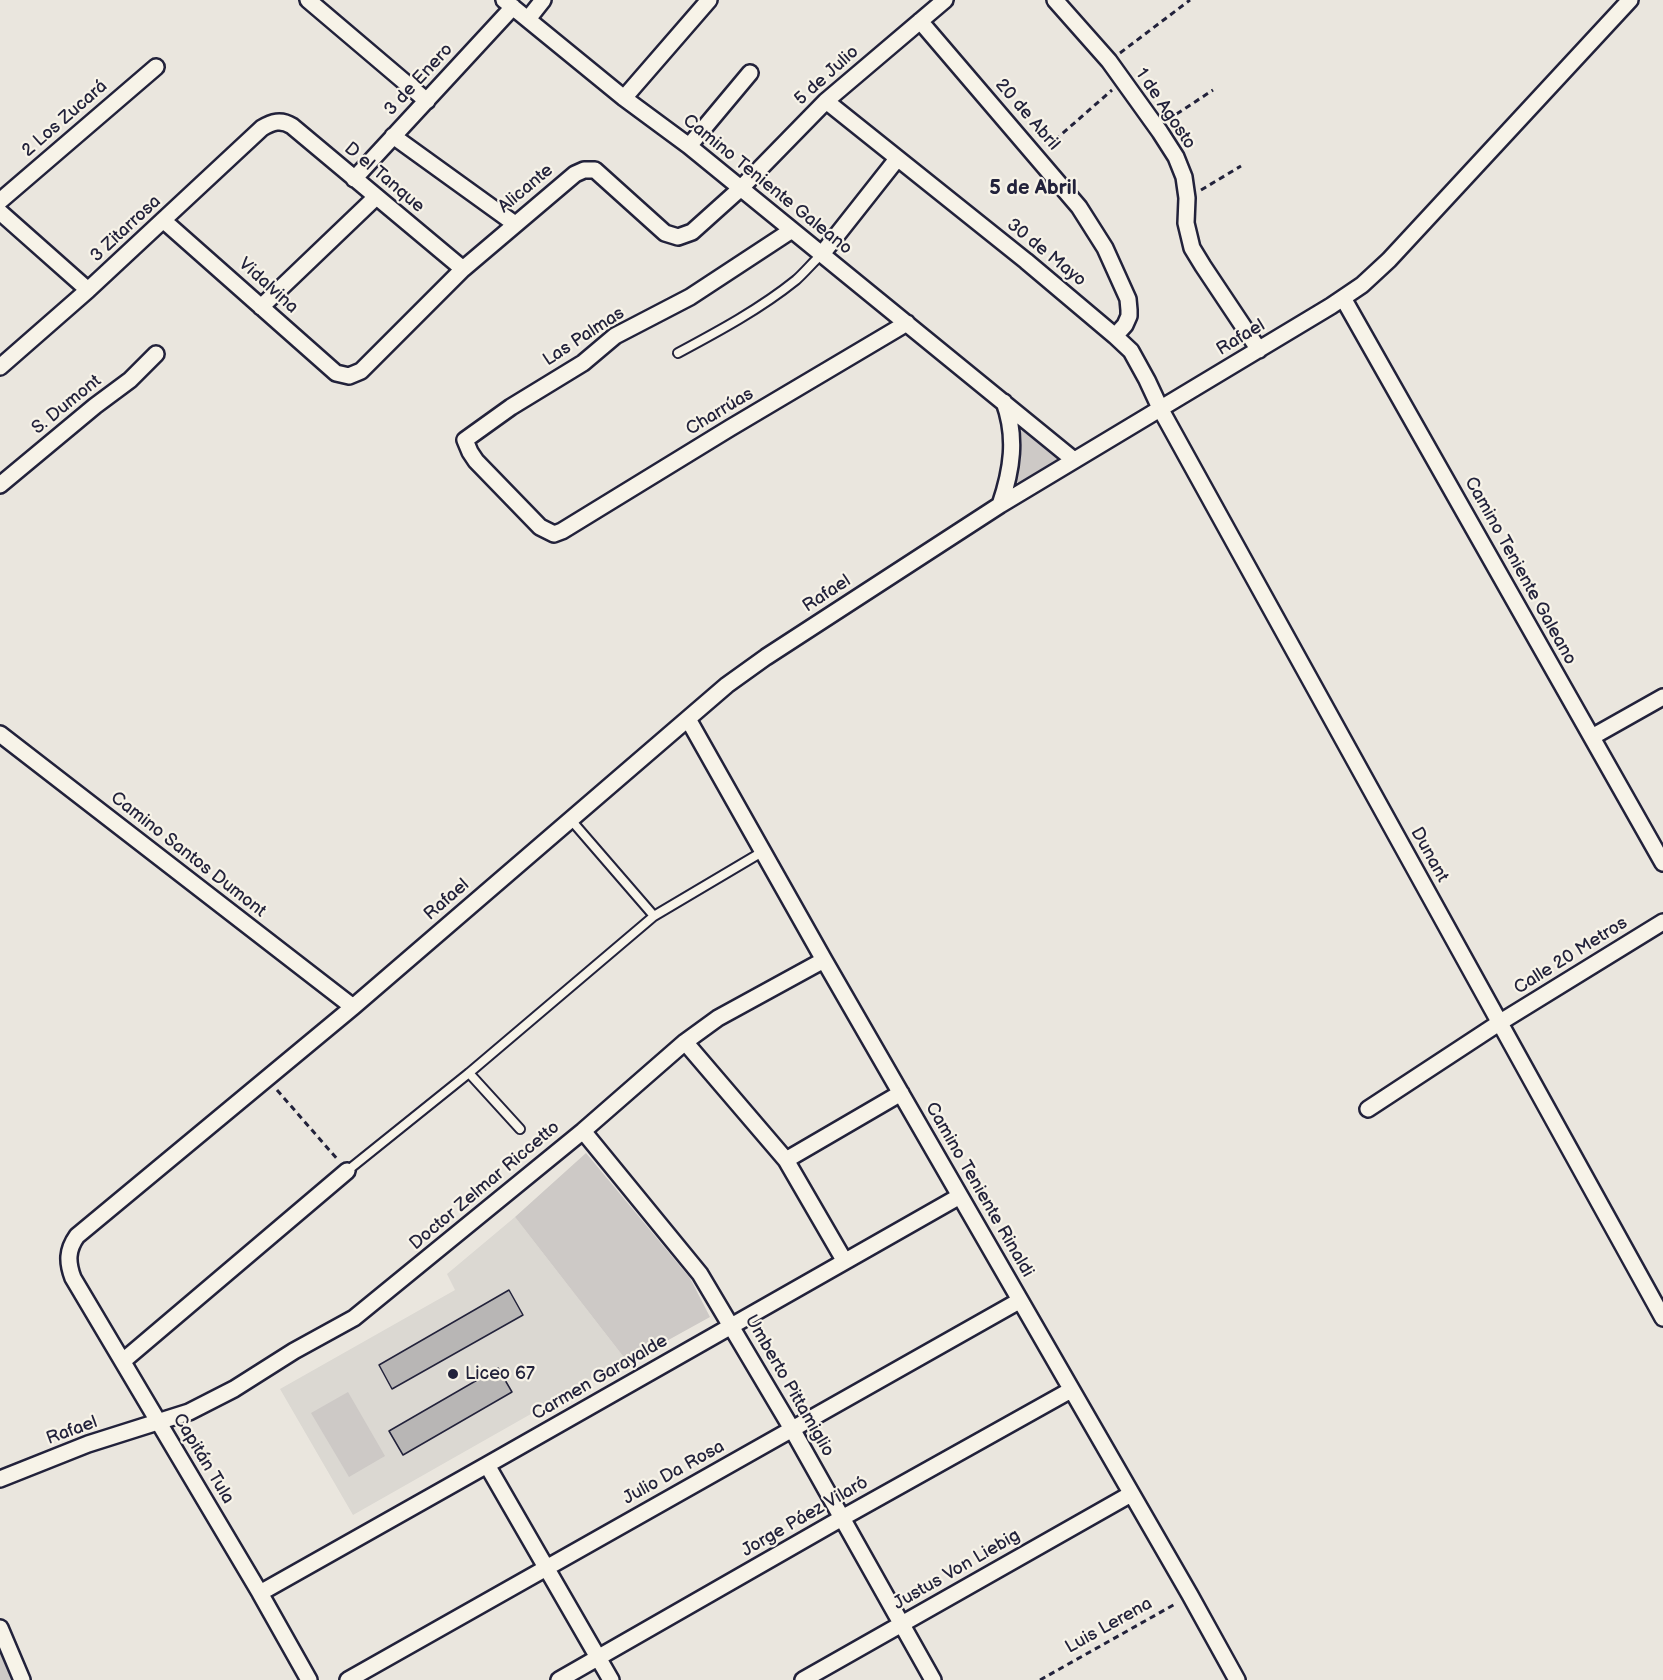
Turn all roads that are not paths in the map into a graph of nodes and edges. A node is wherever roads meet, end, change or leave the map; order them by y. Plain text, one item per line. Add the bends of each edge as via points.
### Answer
1 (308, 0) edge
2 (543, 0) edge
3 (709, 0) edge
4 (945, 0) edge
5 (1054, 0) edge
6 (1630, 0) edge
7 (508, 4) edge
8 (528, 19) junction
9 (920, 21) junction
10 (156, 67) dead end
11 (750, 73) dead end
12 (624, 98) junction
13 (427, 100) junction
14 (826, 101) junction
15 (279, 121) joint
16 (393, 136) junction
17 (689, 146) junction
18 (897, 159) junction
19 (354, 179) junction
20 (741, 188) junction
21 (376, 197) junction
22 (0, 201) edge
23 (0, 212) edge
24 (163, 220) junction
25 (515, 224) junction
26 (792, 230) junction
27 (822, 254) junction
28 (463, 269) junction
29 (88, 290) junction
30 (1344, 298) junction
31 (261, 307) junction
32 (907, 323) junction
33 (1115, 336) junction
34 (1258, 350) junction
35 (678, 353) dead end
36 (156, 354) dead end
37 (0, 367) edge
38 (349, 376) joint
39 (1004, 402) junction
40 (1161, 410) junction
41 (1074, 460) junction
42 (0, 485) edge
43 (1000, 506) junction
44 (554, 534) joint
45 (1663, 697) edge
46 (688, 719) junction
47 (0, 734) edge
48 (1592, 737) junction
49 (571, 820) junction
50 (762, 852) junction
51 (1663, 863) edge
52 (654, 916) junction
53 (1663, 922) edge
54 (824, 960) junction
55 (353, 1007) junction
56 (1499, 1023) junction
57 (684, 1042) junction
58 (469, 1073) junction
59 (901, 1093) junction
60 (1368, 1109) dead end
61 (520, 1129) dead end
62 (583, 1131) junction
63 (786, 1160) junction
64 (346, 1171) joint
65 (960, 1196) junction
66 (68, 1256) joint
67 (844, 1260) junction
68 (1019, 1301) junction
69 (1663, 1318) edge
70 (731, 1325) junction
71 (123, 1361) junction
72 (1071, 1390) junction
73 (158, 1422) junction
74 (792, 1429) junction
75 (488, 1465) junction
76 (0, 1479) edge
77 (1131, 1494) junction
78 (842, 1518) junction
79 (546, 1567) junction
80 (260, 1593) junction
81 (901, 1624) junction
82 (0, 1628) edge
83 (598, 1658) junction
84 (22, 1680) edge
85 (309, 1680) edge
86 (348, 1680) edge
87 (559, 1680) edge
88 (611, 1680) edge
89 (803, 1680) edge
90 (933, 1680) edge
91 (1237, 1680) edge

1 - 13 street
2 - 8 street
3 - 12 street
4 - 9 street, 5 de Julio
5 - 34 street, 1 de Agosto via 1109,61 1176,157 1184,177 1186,224 1192,248
6 - 30 street, Rafael via 1389,261
7 - 8 street, Camino Teniente Galeano
7 - 13 street, 3 de Enero
8 - 12 street, Camino Teniente Galeano
9 - 14 street, 5 de Julio
9 - 33 street, 20 de Abril via 1079,207 1105,248 1128,299 1129,316
10 - 22 street, 2 Los Zucará
11 - 17 street
12 - 17 street, Camino Teniente Galeano
13 - 16 street, 3 de Enero
14 - 18 street, 30 de Mayo
14 - 20 street, 5 de Julio
15 - 19 street, D el Tanque via 292,126
15 - 24 street, 3 Zitarrosa via 262,128
16 - 19 street, 3 de Enero
16 - 25 street
17 - 20 street, Camino Teniente Galeano
18 - 27 street
18 - 33 street, 30 de Mayo
19 - 21 street, D el Tanque
20 - 25 street, Alicante via 692,232 678,237 665,233 595,170 584,170
20 - 26 street, Camino Teniente Galeano
21 - 28 street, D el Tanque
21 - 31 street
23 - 29 street
24 - 29 street, 3 Zitarrosa
24 - 31 street, Vidalvina
25 - 28 street, Alicante
26 - 27 street, Camino Teniente Galeano
26 - 44 street, Las Palmas via 690,297 615,336 583,363 465,440 476,461 508,495 540,527
27 - 32 street, Camino Teniente Galeano
27 - 35 lane via 766,302
28 - 38 street, Alicante via 361,371
29 - 37 street, 3 Zitarrosa
30 - 34 street, Rafael
30 - 48 street, Camino Teniente Galeano
31 - 38 street, Vidalvina via 336,373
32 - 39 street, Camino Teniente Galeano
32 - 44 street, Charrúas
33 - 40 street, 30 de Mayo via 1131,351
34 - 40 street, Rafael
36 - 42 street, S. Dumont via 130,380
39 - 41 street, Camino Teniente Galeano
39 - 43 street via 1012,433 1008,481
40 - 41 street, Rafael
40 - 56 street, Dunant
41 - 43 street, Rafael
43 - 46 street, Rafael via 766,657
45 - 48 street
46 - 49 street, Rafael
46 - 50 street, Camino Teniente Rinaldi
47 - 55 street, Camino Santos Dumont
48 - 51 street, Camino Teniente Galeano
49 - 52 lane
49 - 55 street, Rafael
50 - 52 lane
50 - 54 street, Camino Teniente Rinaldi
52 - 58 lane
53 - 56 street, Calle 20 Metros
54 - 57 street, Doctor Zelmar Riccetto via 718,1018
54 - 59 street, Camino Teniente Rinaldi
55 - 66 street, Rafael via 77,1236
56 - 60 street, Calle 20 Metros
56 - 69 street, Dunant
57 - 62 street, Doctor Zelmar Riccetto
57 - 63 street
58 - 61 lane
58 - 64 lane
59 - 63 street
59 - 65 street, Camino Teniente Rinaldi
62 - 70 street, Umberto Pittamiglio via 699,1274
62 - 73 street, Doctor Zelmar Riccetto via 354,1318 234,1389 189,1412
63 - 67 street
64 - 71 street
65 - 67 street, Carmen Garayalde
65 - 68 street, Camino Teniente Rinaldi
66 - 71 street, Capitán Tula via 73,1278
67 - 70 street, Carmen Garayalde
68 - 72 street, Camino Teniente Rinaldi
68 - 74 street, Julio Da Rosa
70 - 74 street, Umberto Pittamiglio
70 - 75 street, Carmen Garayalde
71 - 73 street, Capitán Tula
72 - 77 street, Camino Teniente Rinaldi
72 - 78 street, Jorge Páez Vilaró
73 - 76 street, Rafael via 88,1444
73 - 80 street, Capitán Tula
74 - 78 street, Umberto Pittamiglio
74 - 79 street, Julio Da Rosa
75 - 79 street
75 - 80 street, Carmen Garayalde
77 - 81 street, Justus Von Liebig
77 - 91 street, Camino Teniente Rinaldi
78 - 81 street, Umberto Pittamiglio
78 - 83 street, Jorge Páez Vilaró
79 - 83 street
79 - 86 street, Julio Da Rosa
80 - 85 street, Capitán Tula
81 - 89 street, Justus Von Liebig
81 - 90 street, Umberto Pittamiglio
82 - 84 street
83 - 87 street, Jorge Páez Vilaró
83 - 88 street

